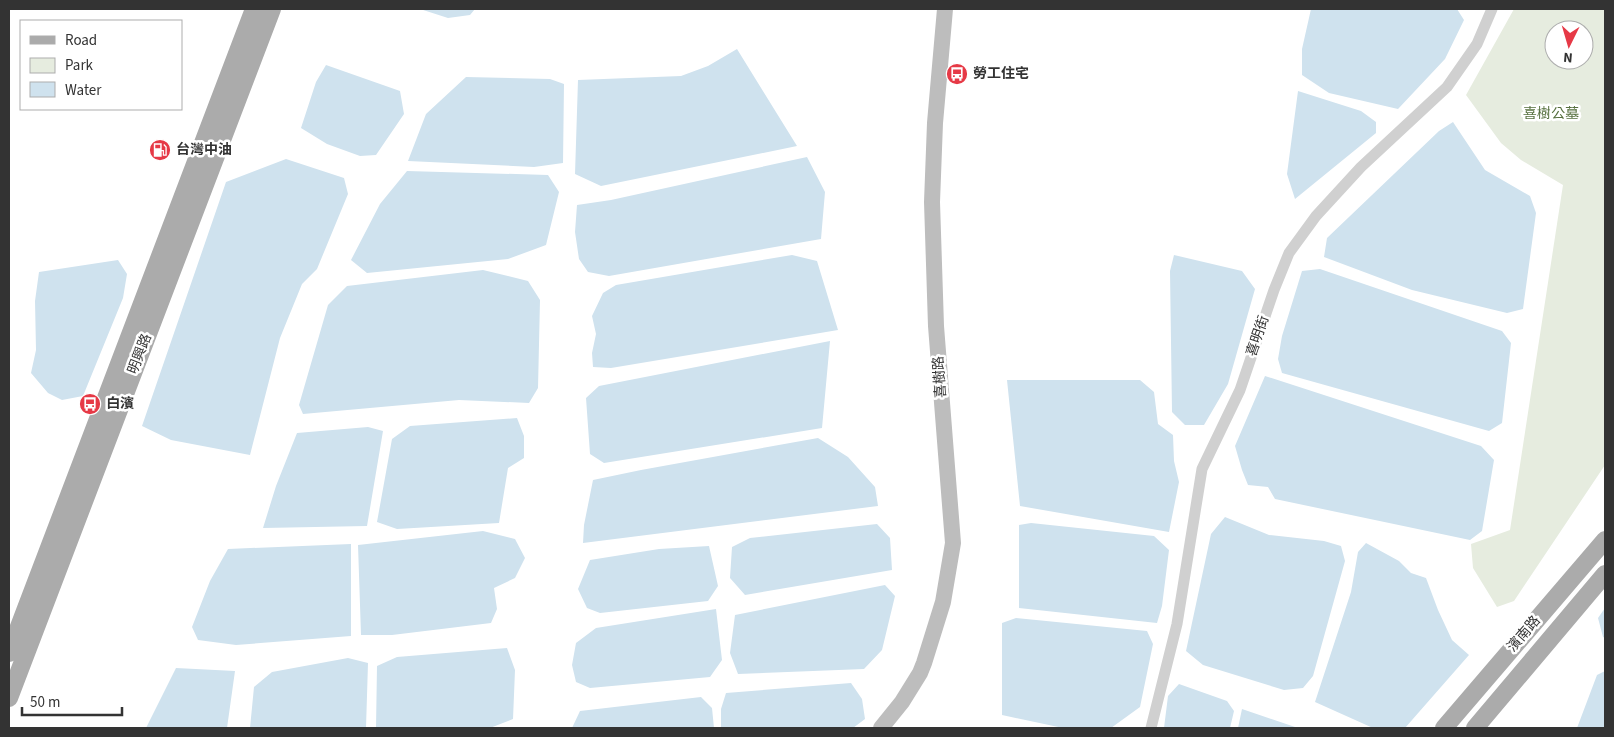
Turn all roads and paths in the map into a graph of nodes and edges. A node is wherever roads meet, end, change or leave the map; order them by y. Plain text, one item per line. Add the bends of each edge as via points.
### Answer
1 (254, 9) edge
2 (272, 9) edge
3 (944, 9) edge
4 (1492, 9) edge
5 (1605, 540) edge
6 (1605, 574) edge
7 (9, 653) edge
8 (9, 698) edge
9 (881, 728) edge
10 (1151, 728) edge
11 (1444, 728) edge
12 (1475, 728) edge

1 - 7 main road, 明興路
2 - 8 main road, 明興路
3 - 9 street, 喜樹路 via 932,202 936,326 953,542 943,602 924,663 902,702
4 - 10 street, 喜明街 via 1477,44 1447,87 1361,167 1316,216 1289,253 1240,390 1202,469 1177,624
5 - 11 main road, 濱南路
6 - 12 main road, 濱南路

